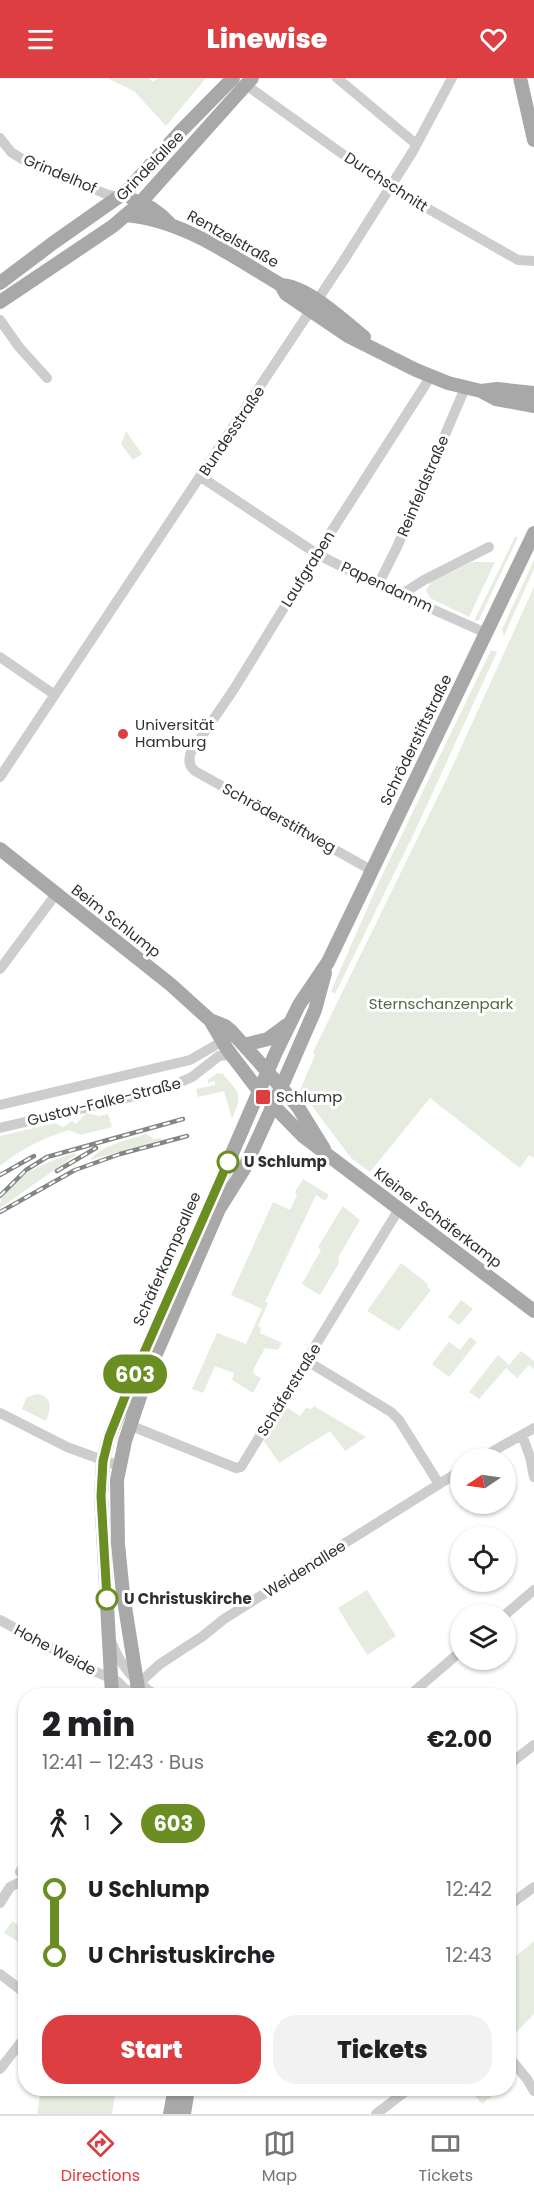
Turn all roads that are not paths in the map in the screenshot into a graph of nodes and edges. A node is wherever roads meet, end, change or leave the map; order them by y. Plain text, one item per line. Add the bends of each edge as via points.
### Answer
1 (233, 78) edge
2 (337, 78) edge
3 (452, 78) edge
4 (520, 78) edge
5 (249, 81) edge
6 (534, 140) edge
7 (416, 144) junction
8 (2, 145) edge
9 (390, 188) junction
10 (119, 197) junction
11 (141, 202) junction
12 (126, 215) junction
13 (169, 223) junction
14 (534, 261) edge
15 (0, 284) edge
16 (0, 302) edge
17 (313, 306) junction
18 (0, 320) edge
19 (431, 376) junction
20 (47, 378) dead end
21 (465, 388) junction
22 (481, 391) junction
23 (534, 393) edge
24 (534, 406) edge
25 (201, 477) junction
26 (534, 533) edge
27 (489, 548) dead end
28 (317, 554) junction
29 (378, 585) junction
30 (402, 594) junction
31 (486, 633) junction
32 (0, 657) edge
33 (55, 695) junction
34 (189, 763) joint
35 (0, 777) edge
36 (0, 849) edge
37 (372, 870) junction
38 (56, 894) junction
39 (328, 962) junction
40 (0, 969) edge
41 (210, 1020) junction
42 (292, 1020) junction
43 (222, 1041) junction
44 (241, 1042) junction
45 (234, 1059) junction
46 (267, 1071) junction
47 (281, 1088) junction
48 (260, 1091) junction
49 (0, 1105) edge
50 (273, 1106) junction
51 (0, 1128) edge
52 (325, 1150) junction
53 (399, 1209) junction
54 (534, 1311) edge
55 (307, 1361) junction
56 (0, 1413) edge
57 (135, 1427) junction
58 (534, 1428) edge
59 (522, 1435) junction
60 (499, 1448) edge
61 (103, 1461) junction
62 (119, 1466) junction
63 (534, 1477) edge
64 (450, 1478) edge
65 (439, 1485) junction
66 (534, 1590) edge
67 (516, 1605) edge
68 (0, 1620) edge
69 (109, 1638) junction
70 (450, 1661) edge
71 (111, 1678) junction
72 (112, 1688) edge
73 (127, 1688) edge
74 (132, 1688) edge
75 (133, 1688) edge
76 (137, 1688) edge
77 (418, 1688) edge
78 (534, 1745) edge
79 (516, 1759) edge
80 (18, 1882) edge
81 (534, 1887) edge
82 (516, 1900) edge
83 (0, 1903) edge
84 (0, 1974) edge
85 (18, 1988) edge
86 (18, 2046) edge
87 (516, 2066) edge
88 (0, 2069) edge
89 (534, 2091) edge
90 (173, 2096) edge
91 (187, 2096) edge
92 (399, 2096) edge
93 (170, 2114) edge
94 (184, 2114) edge
95 (375, 2114) edge

1 - 10 main road, Grindelallee
2 - 7 street
3 - 7 street, Bundesstraße
4 - 6 main road
5 - 9 street, Durchschnitt
5 - 11 main road, Grindelallee
7 - 9 street, Bundesstraße
8 - 10 street, Grindelhof via 22,159
9 - 14 street, Durchschnitt via 518,260
9 - 17 street, Bundesstraße
10 - 11 main road, Rentzelstraße
10 - 15 main road, Grindelallee
11 - 12 main road, Grindelallee
11 - 13 main road, Rentzelstraße
12 - 13 main road, Rentzelstraße
12 - 16 main road, Grindelallee
13 - 17 main road, Rentzelstraße via 280,285 291,285
17 - 19 main road, Rentzelstraße via 384,353
17 - 25 street, Bundesstraße
18 - 20 street
19 - 21 main road, Rentzelstraße
19 - 28 street, Laufgraben
21 - 22 main road, Rentzelstraße
21 - 29 street, Reinfeldstraße
22 - 23 main road, Rentzelstraße
22 - 24 main road, Rentzelstraße via 496,399
25 - 28 street, Papendamm
25 - 33 street, Bundesstraße
26 - 31 main road, Schröderstiftstraße
27 - 30 street
28 - 29 street, Papendamm
28 - 34 street, Laufgraben via 191,752
29 - 30 street, Papendamm
30 - 31 street, Papendamm
31 - 37 main road, Schröderstiftstraße
32 - 33 street
33 - 35 street, Bundesstraße
34 - 37 street, Schröderstiftweg via 195,771
36 - 38 main road, Beim Schlump
37 - 39 main road, Schröderstiftstraße
38 - 40 street
38 - 41 main road, Beim Schlump via 171,984
39 - 42 main road, Schröderstiftstraße
39 - 47 main road, Schröderstiftstraße via 315,1010
41 - 43 main road, Beim Schlump
41 - 44 main road, Beim Schlump via 225,1026
42 - 44 main road via 268,1039
42 - 46 main road, Schröderstiftstraße
43 - 44 street, Gustav-Falke-Straße via 229,1038
43 - 45 main road, Beim Schlump
43 - 49 street, Gustav-Falke-Straße via 190,1060
44 - 46 main road, Beim Schlump
45 - 48 main road, Beim Schlump
45 - 51 street, Gustav-Falke-Straße via 219,1056 192,1077 165,1089
46 - 47 main road, Beim Schlump
46 - 48 main road, Schäferkampsallee
47 - 50 main road, Schäferkampsallee
47 - 52 main road, Kleiner Schäferkamp
48 - 50 main road, Beim Schlump
48 - 61 main road, Schäferkampsallee via 128,1389
50 - 52 main road, Kleiner Schäferkamp via 304,1137
50 - 57 main road, Schäferkampsallee via 244,1169 219,1209 149,1370
52 - 53 main road, Kleiner Schäferkamp
53 - 54 main road, Kleiner Schäferkamp
53 - 55 street, Schäferstraße
55 - 57 street, Schäferstraße via 241,1467
55 - 65 street via 391,1412
56 - 61 street
57 - 62 main road, Schäferkampsallee
58 - 59 street
59 - 60 street
59 - 63 street
61 - 62 street
61 - 69 main road, Schäferkampsallee via 101,1496
62 - 75 main road, Schäferkampsallee via 119,1558
64 - 65 street, Weidenallee
65 - 76 street, Weidenallee via 224,1619 160,1664
66 - 67 street
68 - 71 street, Hohe Weide
69 - 71 main road, Schäferkampsallee
69 - 74 street
70 - 77 street
71 - 72 main road, Schäferkampsallee
71 - 73 street, Hohe Weide
78 - 79 street
80 - 83 street via 10,1887
81 - 82 street
84 - 85 street
86 - 88 street
87 - 89 street
90 - 93 main road
91 - 94 main road
92 - 95 street

